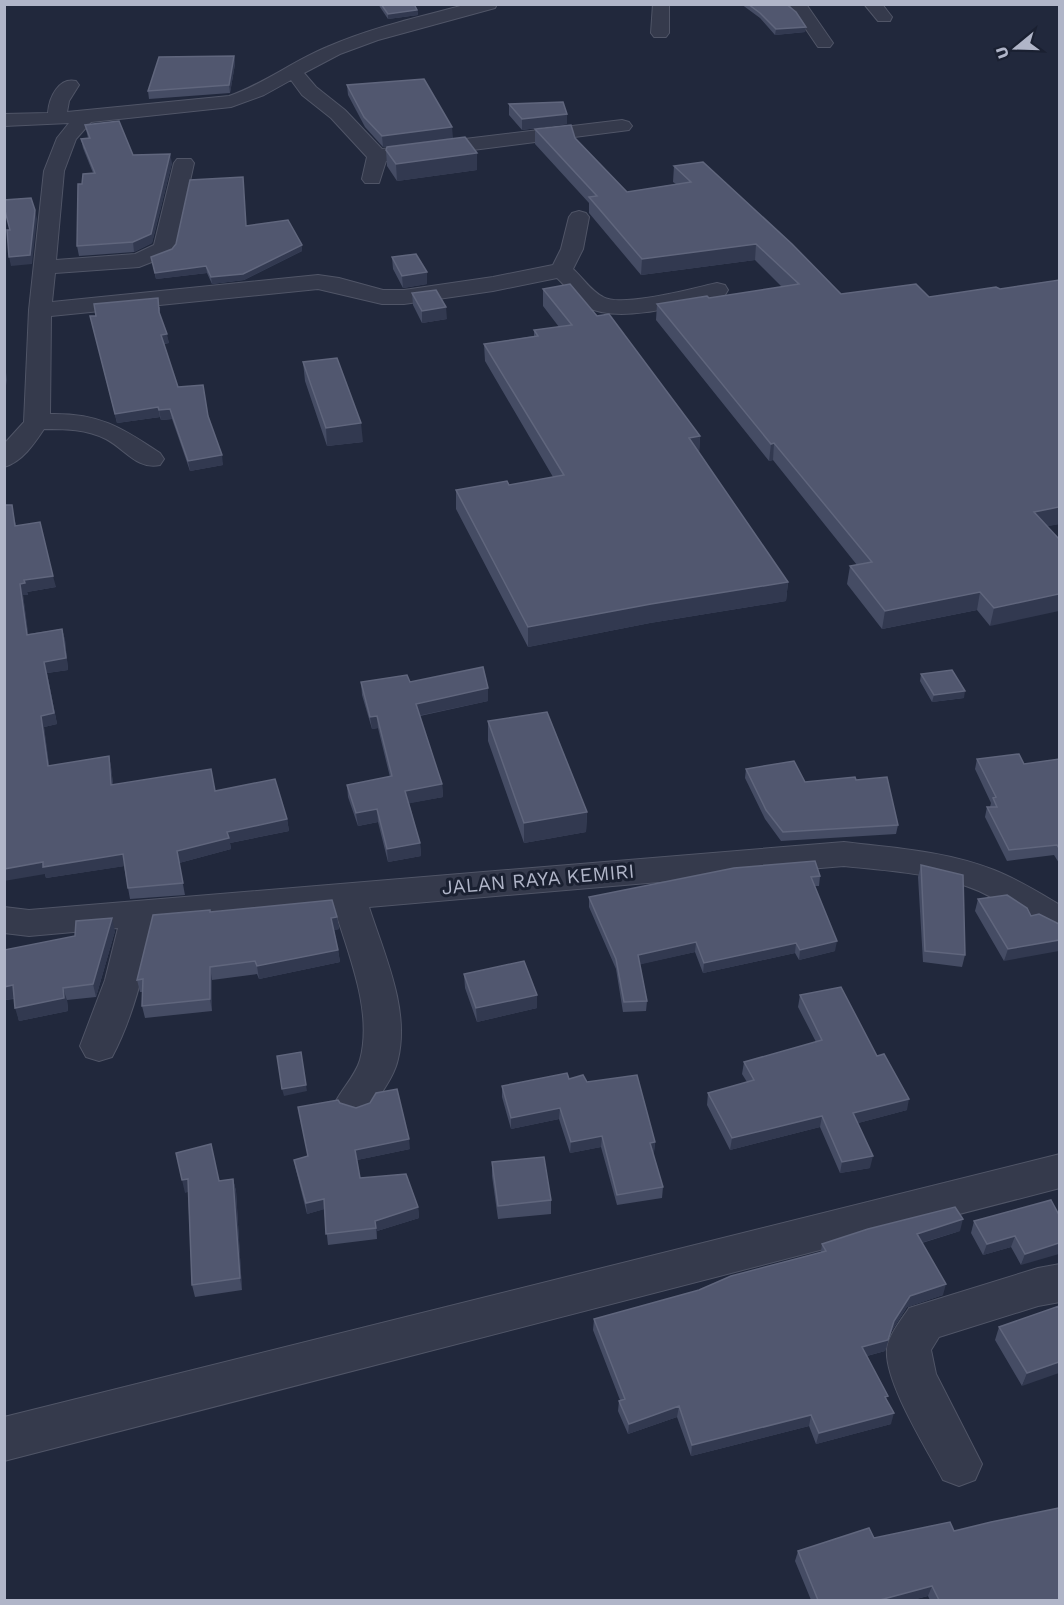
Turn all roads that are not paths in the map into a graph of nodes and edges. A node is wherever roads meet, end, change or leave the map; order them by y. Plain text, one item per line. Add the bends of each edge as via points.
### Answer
1 (489, 4) edge
2 (661, 4) edge
3 (797, 4) edge
4 (660, 33) dead end
5 (824, 43) dead end
6 (293, 71) junction
7 (70, 86) dead end
8 (4, 100) edge
9 (85, 117) junction
10 (59, 119) junction
11 (12, 120) edge
12 (622, 126) dead end
13 (377, 156) junction
14 (184, 163) dead end
15 (372, 180) dead end
16 (579, 217) dead end
17 (46, 267) junction
18 (561, 270) junction
19 (717, 290) dead end
20 (40, 310) junction
21 (37, 422) junction
22 (4, 459) edge
23 (151, 459) dead end
24 (348, 896) junction
25 (139, 914) junction
26 (4, 920) edge
27 (1059, 922) edge
28 (99, 1046) dead end
29 (356, 1101) dead end
30 (1059, 1171) edge
31 (1059, 1283) edge
32 (4, 1439) edge
33 (959, 1464) dead end

1 - 6 street via 368,37
2 - 4 street
3 - 5 street
6 - 9 street via 255,93 231,101
6 - 13 street
7 - 10 street via 56,110
8 - 11 street
9 - 10 street
9 - 17 street via 67,138 54,171
10 - 11 street
12 - 13 street
13 - 15 street
14 - 17 street via 164,249 129,262
16 - 18 street via 572,249
17 - 20 street
18 - 19 street via 595,302 611,307
18 - 20 street via 404,297 382,297 318,282
20 - 21 street
21 - 22 street
21 - 23 street via 76,421 115,434
24 - 25 street, JALAN RAYA KEMIRI
24 - 27 street, JALAN RAYA KEMIRI via 844,854 928,864 971,875
24 - 29 street via 381,1014 379,1060
25 - 26 street, JALAN RAYA KEMIRI via 29,923
25 - 28 street via 123,980
30 - 32 street
31 - 33 street via 924,1322 909,1348 914,1378

